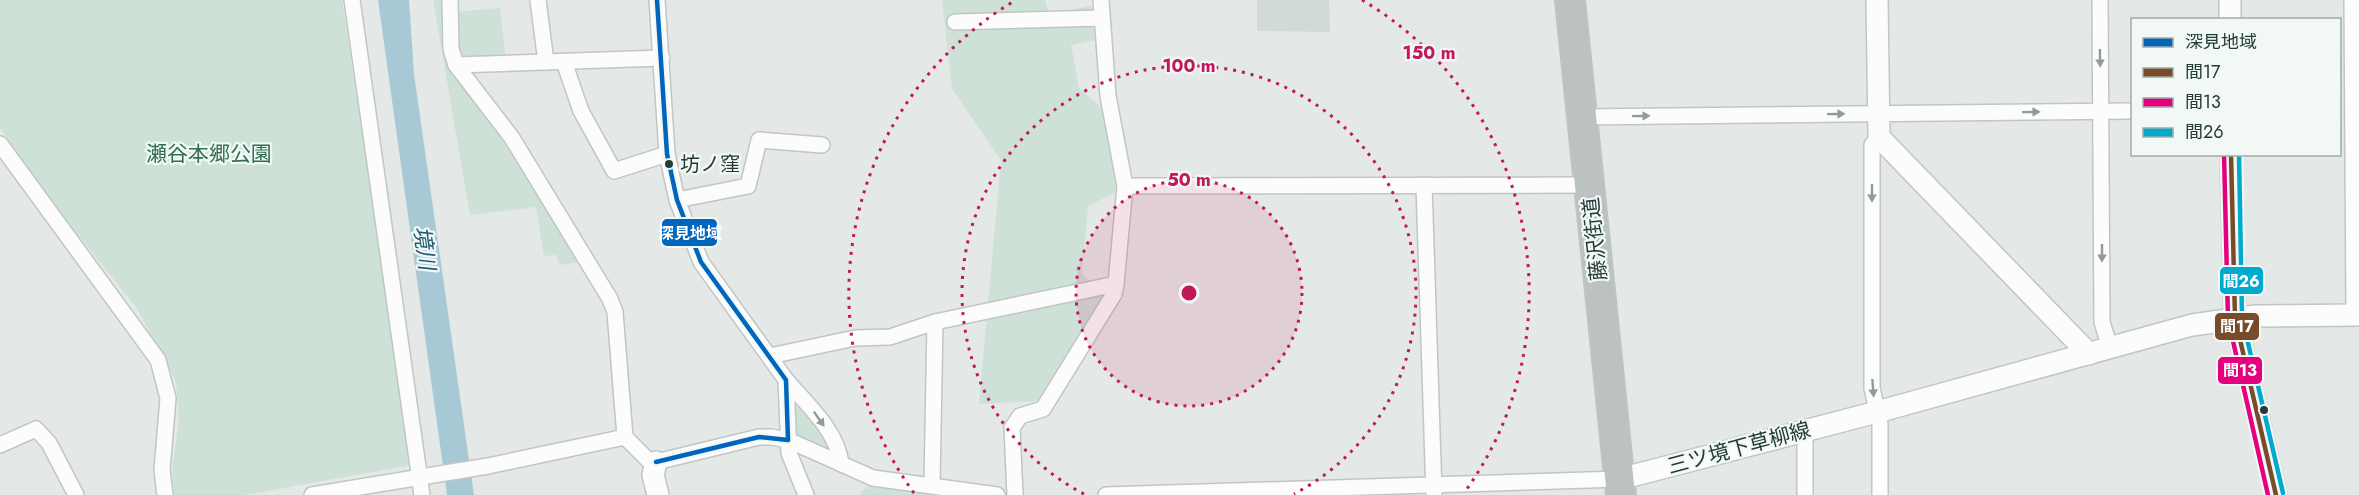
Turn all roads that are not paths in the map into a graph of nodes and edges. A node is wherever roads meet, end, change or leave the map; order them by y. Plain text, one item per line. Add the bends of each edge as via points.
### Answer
1 (352, 0) edge
2 (450, 0) edge
3 (538, 0) edge
4 (657, 0) edge
5 (1101, 0) edge
6 (1570, 0) edge
7 (1877, 0) edge
8 (2100, 0) edge
9 (2230, 0) edge
10 (2352, 0) edge
11 (1102, 18) junction
12 (2230, 18) edge
13 (955, 22) dead end
14 (662, 58) junction
15 (546, 62) junction
16 (564, 62) junction
17 (456, 65) junction
18 (2351, 109) edge
19 (2101, 111) junction
20 (2131, 111) edge
21 (1879, 113) junction
22 (1582, 117) junction
23 (1879, 137) junction
24 (0, 144) edge
25 (822, 145) dead end
26 (667, 154) junction
27 (2231, 156) edge
28 (1424, 185) junction
29 (1588, 185) junction
30 (1125, 186) junction
31 (677, 200) junction
32 (1116, 284) junction
33 (2356, 315) edge
34 (2235, 318) junction
35 (935, 322) junction
36 (2110, 348) junction
37 (2089, 354) junction
38 (770, 356) junction
39 (786, 380) junction
40 (1877, 412) junction
41 (1805, 430) junction
42 (625, 437) junction
43 (788, 440) junction
44 (0, 445) edge
45 (656, 462) junction
46 (841, 464) junction
47 (421, 477) junction
48 (932, 484) junction
49 (1621, 487) edge
50 (1435, 490) edge
51 (76, 495) edge
52 (165, 495) edge
53 (312, 495) edge
54 (422, 495) edge
55 (658, 495) edge
56 (806, 495) edge
57 (997, 495) edge
58 (1015, 495) edge
59 (1106, 495) edge
60 (1805, 495) edge
61 (1880, 495) edge
62 (2276, 495) edge

1 - 47 street
2 - 17 street via 451,49
3 - 15 street
4 - 14 street
5 - 11 street
6 - 22 highway, 藤沢街道
7 - 21 street
8 -> 19 street
9 - 12 street
10 - 18 street
11 - 13 street
11 - 30 street via 1108,96
14 - 16 street
14 - 26 street
15 - 16 street
15 - 17 street
16 - 26 street via 581,111 614,171
17 - 42 street via 518,147 610,299 615,312
18 - 33 street
19 - 20 street
21 -> 19 street
19 -> 36 street via 2102,322
22 -> 21 street
21 - 23 street
22 - 29 highway, 藤沢街道
23 - 37 street
23 -> 40 street via 1872,145 1872,388
24 - 52 street via 158,360 168,398 162,470
25 - 31 street via 759,140 748,186
26 - 31 street
27 - 34 street
28 - 29 street
28 - 30 street
28 - 50 street
29 - 49 highway, 藤沢街道
30 - 32 street
31 - 38 street via 701,262
32 - 35 street
32 - 58 street via 1114,294 1043,409 1020,416 1012,428
33 - 34 street, 三ツ境下草柳線
34 - 36 street, 三ツ境下草柳線 via 2192,325
34 - 62 street
35 - 38 street via 890,337 855,338
35 - 48 street
36 - 37 street, 三ツ境下草柳線
37 - 40 street, 三ツ境下草柳線
38 - 39 street
39 - 43 street
39 -> 46 street via 840,449
40 - 41 street, 三ツ境下草柳線
40 - 61 street
41 - 49 street, 三ツ境下草柳線
41 - 60 street
42 - 45 street via 648,460
42 - 47 street
43 - 45 street via 759,437
43 - 46 street
43 - 56 street via 792,465
44 - 51 street via 36,429 49,443
45 - 55 street via 653,475
46 - 48 street via 873,478
47 - 53 street
47 - 54 street
48 - 57 street
49 - 50 street, 三ツ境下草柳線
50 - 59 street, 三ツ境下草柳線

